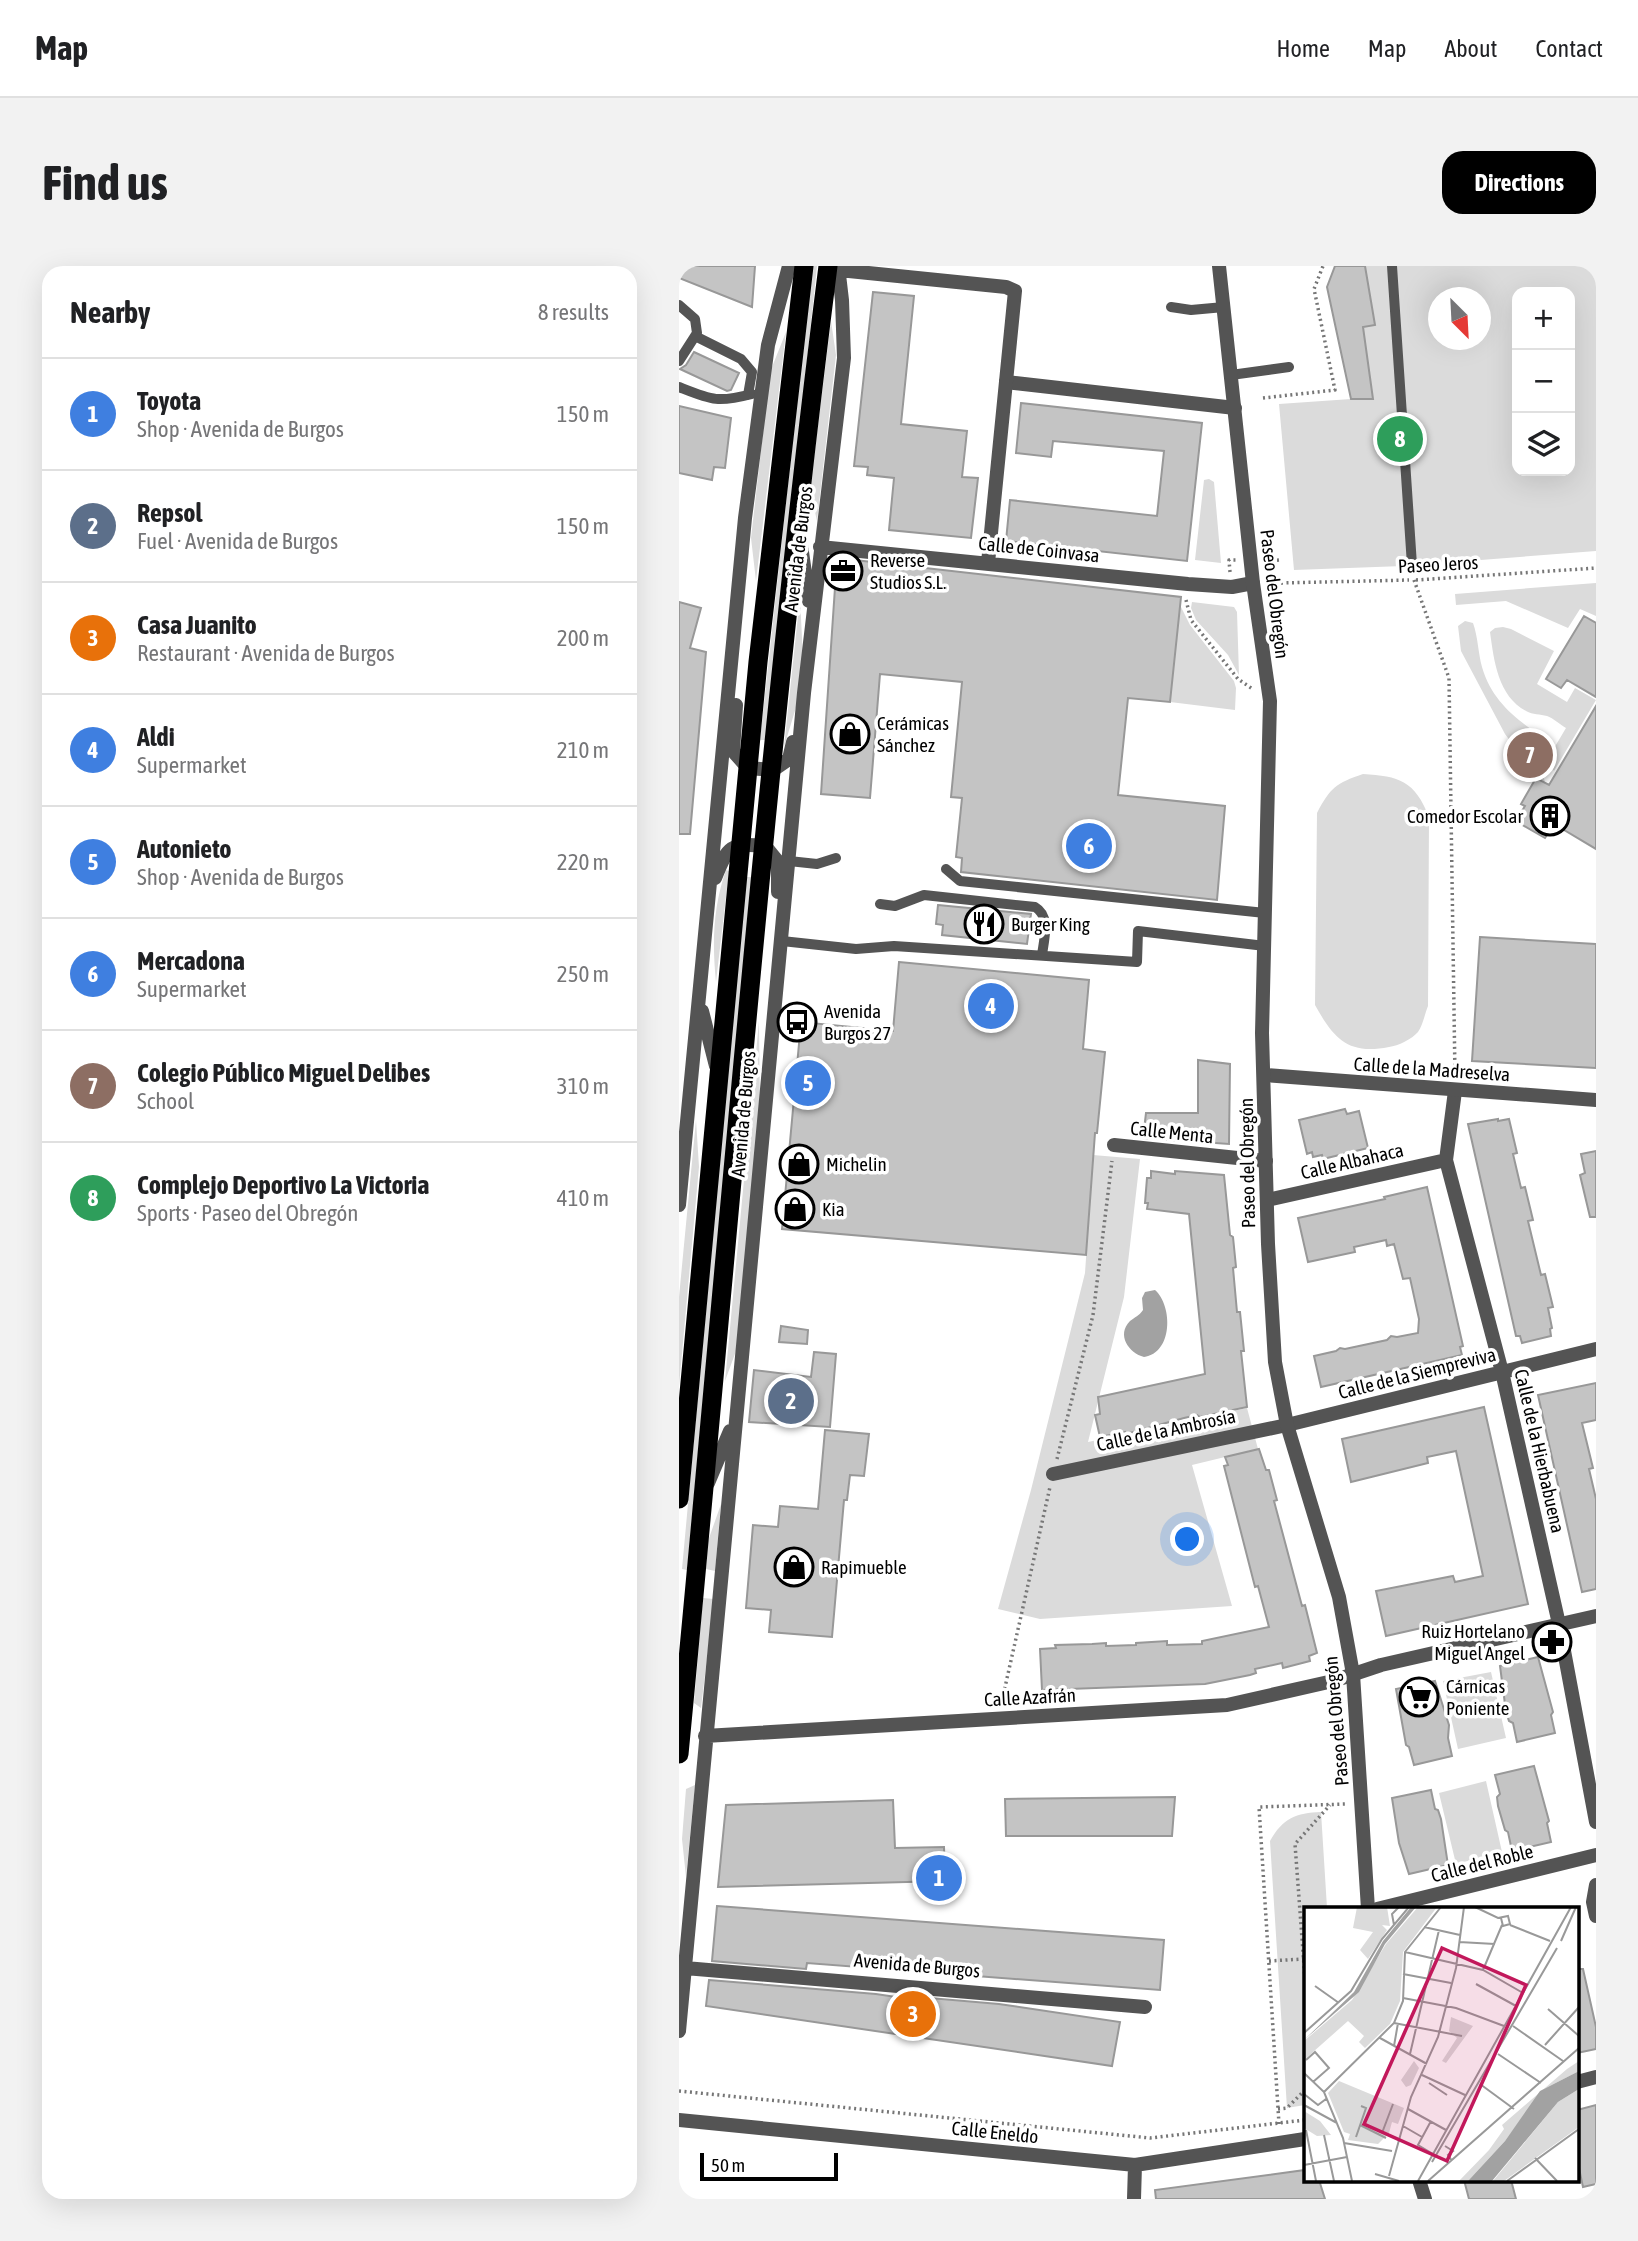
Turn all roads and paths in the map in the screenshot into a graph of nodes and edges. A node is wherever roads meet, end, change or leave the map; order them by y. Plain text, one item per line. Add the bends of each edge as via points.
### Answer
1 (789, 266) edge
2 (804, 266) edge
3 (1219, 266) edge
4 (1323, 266) edge
5 (1392, 266) edge
6 (835, 267) edge
7 (679, 305) edge
8 (1171, 307) dead end
9 (1224, 307) junction
10 (695, 336) junction
11 (679, 361) edge
12 (1289, 367) dead end
13 (1231, 375) junction
14 (1006, 383) junction
15 (679, 387) edge
16 (755, 394) junction
17 (1263, 398) dead end
18 (1235, 408) junction
19 (797, 520) junction
20 (821, 547) junction
21 (741, 560) junction
22 (988, 563) junction
23 (1412, 565) dead end
24 (1596, 568) edge
25 (1414, 580) junction
26 (1253, 583) junction
27 (1281, 583) dead end
28 (1186, 599) dead end
29 (811, 623) junction
30 (804, 693) junction
31 (1270, 701) junction
32 (748, 768) junction
33 (773, 770) junction
34 (740, 844) junction
35 (765, 846) junction
36 (836, 858) dead end
37 (789, 861) junction
38 (946, 869) dead end
39 (709, 892) junction
40 (880, 904) dead end
41 (1265, 913) junction
42 (782, 941) junction
43 (1265, 946) junction
44 (1042, 955) junction
45 (699, 999) junction
46 (719, 1074) junction
47 (1265, 1076) junction
48 (1455, 1091) junction
49 (768, 1092) junction
50 (1596, 1100) edge
51 (684, 1103) edge
52 (1114, 1145) joint
53 (1446, 1160) junction
54 (1266, 1161) junction
55 (1267, 1200) junction
56 (679, 1205) edge
57 (1596, 1349) edge
58 (1502, 1372) junction
59 (737, 1416) junction
60 (1287, 1425) junction
61 (1053, 1474) junction
62 (704, 1494) junction
63 (679, 1499) edge
64 (1596, 1616) edge
65 (1559, 1625) junction
66 (1353, 1674) junction
67 (997, 1718) junction
68 (705, 1737) junction
69 (679, 1754) edge
70 (1363, 1804) junction
71 (1330, 1805) junction
72 (1596, 1822) edge
73 (1596, 1855) edge
74 (1596, 1885) edge
75 (1368, 1907) edge
76 (1385, 1907) edge
77 (1596, 1916) edge
78 (1304, 1959) edge
79 (1269, 1961) junction
80 (682, 1965) edge
81 (1145, 2007) dead end
82 (679, 2031) edge
83 (1596, 2077) edge
84 (1579, 2081) edge
85 (679, 2091) edge
86 (1304, 2091) edge
87 (1278, 2109) junction
88 (679, 2120) edge
89 (1304, 2120) edge
90 (1279, 2123) junction
91 (1304, 2139) edge
92 (1282, 2143) junction
93 (1135, 2165) junction
94 (1420, 2182) edge
95 (1134, 2199) edge
96 (1425, 2199) edge

1 - 16 street
2 - 32 highway, Avenida de Burgos
3 - 9 street, Paseo del Obregón
4 - 17 path via 1314,289 1335,390
5 - 23 lane
6 - 14 street via 1015,291
6 - 19 highway, Avenida de Burgos
6 - 20 street, Avenida de Burgos via 842,300 844,358
7 - 10 lane via 695,319
8 - 9 lane
9 - 13 street, Paseo del Obregón
10 - 11 lane
10 - 16 lane via 741,359 752,372
12 - 13 lane
13 - 18 street, Paseo del Obregón
14 - 18 street
14 - 22 street
15 - 16 lane via 711,400
16 - 21 street
18 - 26 street, Paseo del Obregón
19 - 29 street
19 - 33 highway, Avenida de Burgos
20 - 22 street, Calle de Coinvasa
20 - 29 street, Avenida de Burgos
21 - 32 street via 733,751
21 - 39 street
22 - 26 street, Calle de Coinvasa via 1232,587
24 - 25 path, Paseo Jeros
25 - 27 path, Paseo Jeros
25 - 48 path via 1449,678
26 - 31 street, Paseo del Obregón
28 - 31 path via 1191,620 1238,679
29 - 30 street, Avenida de Burgos
30 - 33 street via 789,758
30 - 37 street, Avenida de Burgos
31 - 41 street, Paseo del Obregón
32 - 33 street
32 - 34 highway, Avenida de Burgos
33 - 35 highway, Avenida de Burgos
34 - 35 street
34 - 39 street via 725,854
34 - 46 highway, Avenida de Burgos
35 - 49 street via 778,862
35 - 62 highway, Avenida de Burgos
36 - 37 lane via 817,864
37 - 42 street, Avenida de Burgos
38 - 41 lane via 960,881
39 - 45 street
40 - 44 lane via 895,906 924,895 1035,907 1045,917
41 - 43 street, Paseo del Obregón
42 - 44 lane via 856,949 894,946
42 - 49 street, Avenida de Burgos
43 - 44 lane via 1139,931 1137,962
43 - 47 street, Paseo del Obregón
45 - 46 street
45 - 51 street
46 - 63 highway, Avenida de Burgos
47 - 48 street, Calle de la Madreselva
47 - 54 street, Paseo del Obregón
48 - 50 street, Calle de la Madreselva
48 - 53 street, Calle de la Hierbabuena
49 - 59 street, Avenida de Burgos
51 - 56 street
52 - 54 street, Calle Menta
52 - 61 path via 1093,1315
53 - 55 street, Calle Albahaca
53 - 58 street, Calle de la Hierbabuena
54 - 55 street, Paseo del Obregón
55 - 60 street, Paseo del Obregón via 1275,1362
57 - 58 street, Calle de la Siempreviva
58 - 60 street, Calle de la Siempreviva
58 - 65 street, Calle de la Hierbabuena
59 - 62 street
59 - 68 street, Avenida de Burgos
60 - 61 street, Calle de la Ambrosía
60 - 66 street, Paseo del Obregón via 1339,1597
61 - 67 path
62 - 69 highway, Avenida de Burgos
64 - 65 street, Calle Azafrán
65 - 66 street, Calle Azafrán
65 - 72 street, Calle de la Hierbabuena
66 - 67 street, Calle Azafrán via 1227,1705
66 - 70 street, Paseo del Obregón
67 - 68 street, Calle Azafrán
68 - 80 street, Avenida de Burgos
70 - 71 path
70 - 75 street, Paseo del Obregón
71 - 78 path via 1295,1844
71 - 79 path via 1259,1807
73 - 76 street, Calle del Roble
74 - 77 street
78 - 79 path
79 - 87 path
80 - 81 street, Avenida de Burgos
80 - 82 street, Avenida de Burgos
83 - 84 street
85 - 90 path via 1150,2138
86 - 87 path via 1287,2108
87 - 90 path
88 - 93 street, Calle Eneldo
89 - 90 path
90 - 92 path
91 - 92 street, Calle Eneldo
92 - 93 street, Calle Eneldo
93 - 95 street
94 - 96 street

